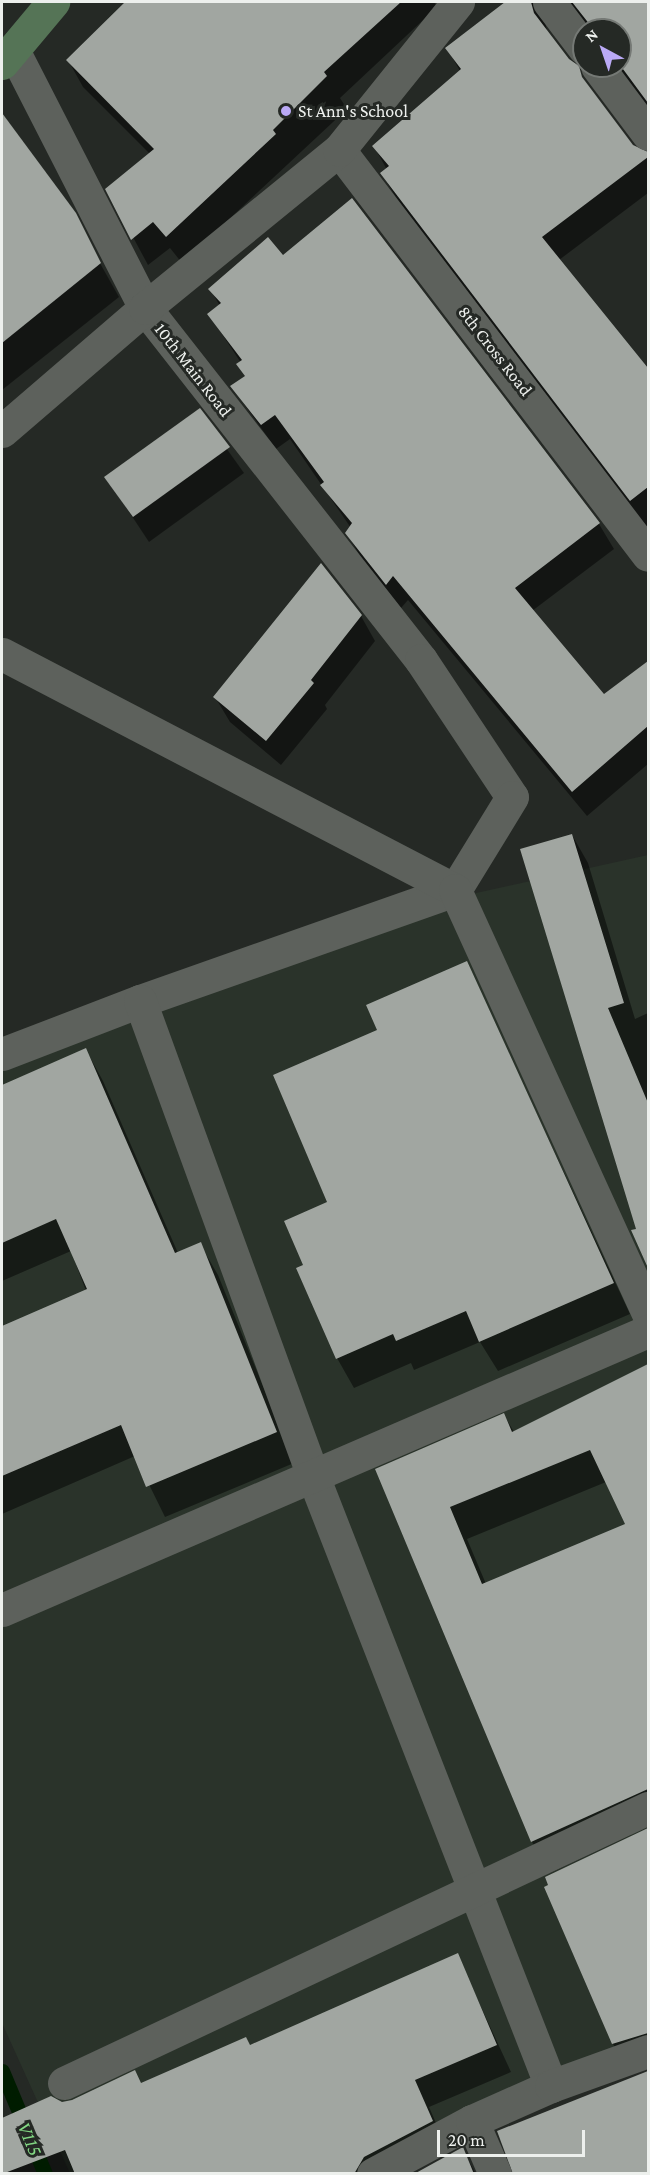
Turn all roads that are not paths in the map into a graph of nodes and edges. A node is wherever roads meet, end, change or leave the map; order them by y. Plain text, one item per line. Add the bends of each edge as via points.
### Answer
1 (53, 2) edge
2 (458, 2) edge
3 (549, 2) edge
4 (572, 32) edge
5 (7, 56) edge
6 (606, 78) edge
7 (648, 134) edge
8 (339, 150) junction
9 (145, 308) junction
10 (2, 431) edge
11 (648, 555) edge
12 (2, 654) edge
13 (455, 890) junction
14 (140, 1001) junction
15 (2, 1054) edge
16 (648, 1313) edge
17 (648, 1331) edge
18 (313, 1476) junction
19 (2, 1610) edge
20 (648, 1808) edge
21 (472, 1888) junction
22 (648, 2051) edge
23 (64, 2083) dead end
24 (551, 2086) junction
25 (472, 2121) junction
26 (373, 2174) edge
27 (495, 2174) edge

1 - 5 main road
2 - 8 street
3 - 4 street
5 - 9 street, 10th Main Road
6 - 7 street
8 - 9 street
8 - 11 street, 8th Cross Road
9 - 10 street
9 - 13 street, 10th Main Road via 421,660 512,798
12 - 13 street
13 - 14 street
13 - 16 street
14 - 15 street
14 - 18 street
17 - 18 street
18 - 19 street
18 - 21 street
20 - 21 street
21 - 23 street
21 - 24 street
22 - 24 street
24 - 25 street
25 - 26 street
25 - 27 street

